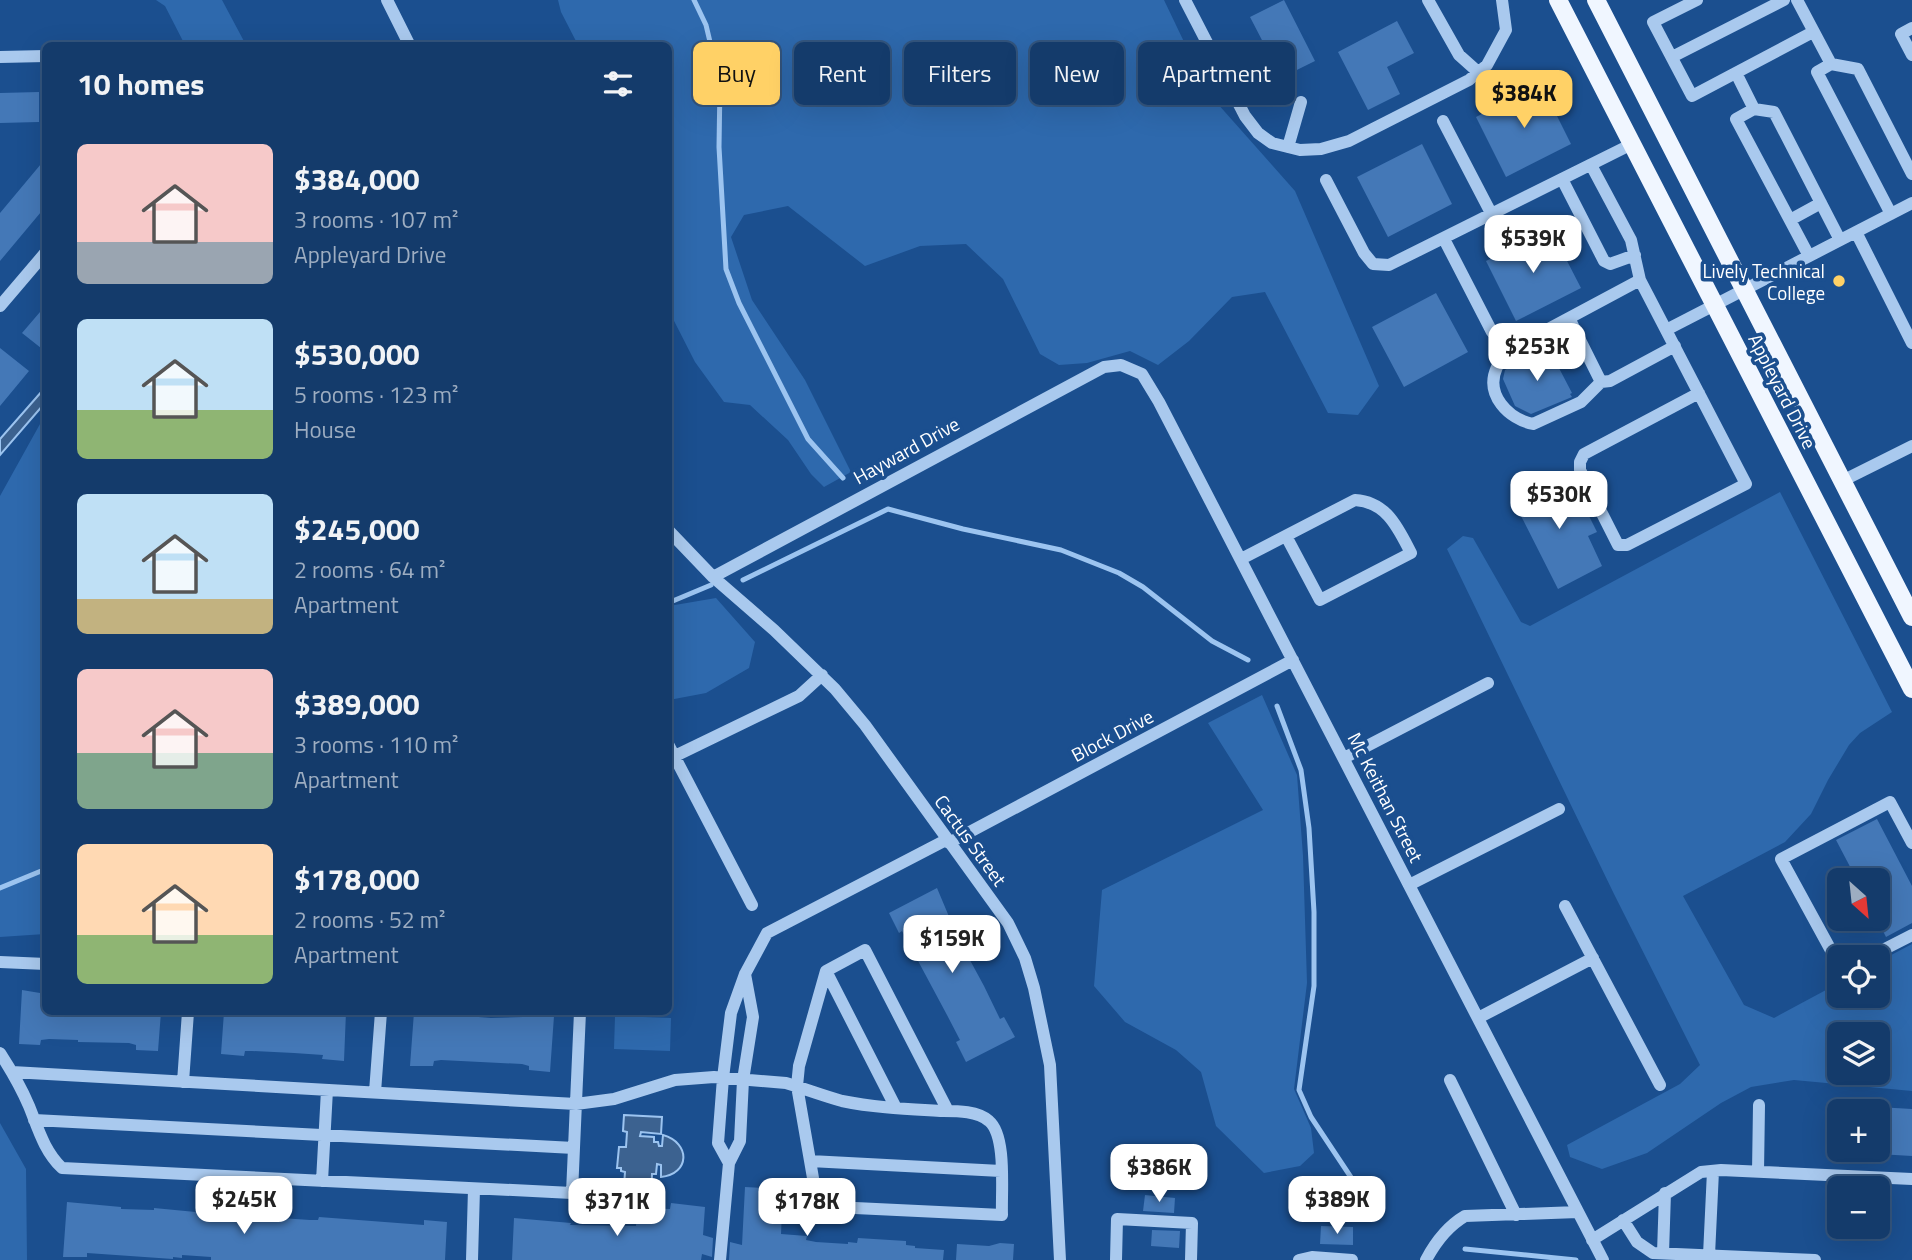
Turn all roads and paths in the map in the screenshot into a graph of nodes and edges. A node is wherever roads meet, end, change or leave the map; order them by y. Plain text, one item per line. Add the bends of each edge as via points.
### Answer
1 (387, 0) edge
2 (1185, 0) edge
3 (1428, 0) edge
4 (1502, 0) edge
5 (1558, 0) edge
6 (1596, 0) edge
7 (1697, 0) edge
8 (1784, 0) edge
9 (1797, 0) edge
10 (1912, 28) edge
11 (1814, 32) junction
12 (408, 42) edge
13 (1912, 55) edge
14 (42, 56) edge
15 (0, 57) edge
16 (1672, 57) junction
17 (1831, 64) junction
18 (1478, 72) junction
19 (1736, 73) junction
20 (1301, 102) dead end
21 (1754, 108) junction
22 (1443, 121) dead end
23 (1632, 144) junction
24 (1288, 147) junction
25 (1591, 164) junction
26 (1912, 174) edge
27 (1562, 179) junction
28 (1326, 180) dead end
29 (1821, 203) junction
30 (1912, 203) edge
31 (1891, 214) junction
32 (1492, 215) junction
33 (1790, 220) junction
34 (1856, 232) junction
35 (1444, 239) junction
36 (1840, 240) junction
37 (1635, 255) junction
38 (1809, 256) junction
39 (42, 257) edge
40 (1640, 280) junction
41 (1744, 289) junction
42 (1714, 304) junction
43 (0, 306) edge
44 (1569, 318) junction
45 (1666, 330) junction
46 (1492, 332) dead end
47 (1912, 343) edge
48 (1675, 346) junction
49 (1121, 365) joint
50 (1601, 382) junction
51 (1699, 393) junction
52 (1912, 446) edge
53 (1842, 481) junction
54 (672, 534) edge
55 (1286, 536) junction
56 (1241, 559) junction
57 (713, 577) junction
58 (1912, 617) edge
59 (1293, 660) junction
60 (822, 675) junction
61 (1488, 683) dead end
62 (1912, 689) edge
63 (672, 751) edge
64 (675, 757) junction
65 (1344, 758) junction
66 (1559, 809) dead end
67 (1910, 835) edge
68 (947, 842) junction
69 (1409, 885) junction
70 (752, 905) dead end
71 (1565, 906) dead end
72 (1912, 934) edge
73 (1828, 945) edge
74 (1890, 946) edge
75 (1593, 958) junction
76 (0, 962) edge
77 (42, 964) edge
78 (826, 971) junction
79 (745, 974) junction
80 (188, 1015) edge
81 (381, 1015) edge
82 (580, 1015) edge
83 (1478, 1017) junction
84 (727, 1040) junction
85 (749, 1043) junction
86 (0, 1052) edge
87 (12, 1072) junction
88 (723, 1078) junction
89 (743, 1080) junction
90 (1450, 1080) dead end
91 (183, 1082) junction
92 (1660, 1085) dead end
93 (797, 1086) junction
94 (327, 1090) junction
95 (375, 1092) junction
96 (576, 1104) junction
97 (1759, 1105) dead end
98 (896, 1108) junction
99 (948, 1111) junction
100 (720, 1117) junction
101 (741, 1118) junction
102 (34, 1120) junction
103 (324, 1135) junction
104 (574, 1148) junction
105 (810, 1161) junction
106 (729, 1163) junction
107 (1001, 1171) junction
108 (1713, 1171) junction
109 (1758, 1172) junction
110 (1912, 1179) edge
111 (322, 1181) junction
112 (474, 1189) junction
113 (1665, 1193) junction
114 (1578, 1212) junction
115 (1516, 1215) junction
116 (1623, 1220) junction
117 (1592, 1240) junction
118 (1663, 1253) junction
119 (1709, 1255) junction
120 (472, 1260) edge
121 (720, 1260) edge
122 (1060, 1260) edge
123 (1116, 1260) edge
124 (1191, 1260) edge
125 (1299, 1260) edge
126 (1352, 1260) edge
127 (1426, 1260) edge
128 (1603, 1260) edge
129 (1815, 1260) edge

1 - 12 street
2 - 24 street via 1245,117 1272,143
3 - 18 street via 1459,55
4 - 18 street via 1506,30 1487,65
5 - 23 main road, Appleyard Drive
6 - 41 main road, Appleyard Drive
7 - 16 street via 1653,22
8 - 16 street
9 - 11 street
10 - 13 street via 1901,34
11 - 17 street
11 - 19 street
14 - 15 street
16 - 19 street via 1692,96
17 - 26 street via 1858,69
17 - 31 street via 1817,72
18 - 24 street via 1349,141 1321,149
19 - 21 street
20 - 24 street
21 - 29 street via 1774,113
21 - 33 street via 1736,119
22 - 32 street
23 - 25 street
23 - 42 main road, Appleyard Drive
25 - 27 street
25 - 37 street
27 - 32 street
27 - 37 street via 1604,261 1610,264
28 - 35 street via 1373,264 1390,265
29 - 33 street
29 - 36 street
30 - 31 street
31 - 34 street
32 - 35 street
33 - 38 street
34 - 36 street
34 - 47 street
35 - 46 street
36 - 38 street
37 - 40 street
38 - 41 street
39 - 43 street
40 - 44 street
40 - 45 street
41 - 42 street
41 - 53 main road, Appleyard Drive
42 - 45 street
42 - 62 main road, Appleyard Drive
44 - 50 street
44 - 50 street via 1503,358 1494,383 1500,404 1514,418 1533,424 1581,402
45 - 48 street
48 - 50 street
48 - 51 street
49 - 56 street, Mc Keithan Street via 1142,374
49 - 57 street, Hayward Drive via 1104,367 1074,381
51 - 51 street via 1746,484 1627,545 1618,545 1580,470 1584,454
52 - 53 street
53 - 58 main road, Appleyard Drive
54 - 57 street, Cactus Street
55 - 55 street via 1320,600 1411,553 1395,522 1367,500 1355,500
55 - 56 street
56 - 59 street, Mc Keithan Street
57 - 60 street, Cactus Street
59 - 65 street, Mc Keithan Street
59 - 68 street, Block Drive
60 - 64 street via 799,696
60 - 68 street, Cactus Street via 865,725
61 - 65 street
63 - 64 street
64 - 70 street
65 - 69 street, Mc Keithan Street
66 - 69 street
67 - 73 street via 1890,802 1781,859
68 - 79 street, Block Drive via 767,933
68 - 122 street, Cactus Street via 1007,923 1034,988 1050,1065
69 - 83 street, Mc Keithan Street
71 - 75 street
72 - 74 street
75 - 83 street
75 - 92 street
76 - 77 street
78 - 93 street
78 - 98 street
78 - 99 street via 865,950
79 - 84 street, Block Drive
79 - 85 street via 753,1017
80 - 91 street
81 - 95 street
82 - 96 street
83 - 114 street, Mc Keithan Street
84 - 85 street
84 - 88 street, Block Drive
85 - 89 street
86 - 87 street
87 - 91 street
87 - 102 street
88 - 89 street
88 - 96 street via 675,1080 614,1099
88 - 100 street, Block Drive
89 - 93 street
89 - 101 street
90 - 115 street
91 - 94 street
93 - 98 street via 841,1100
93 - 105 street
94 - 95 street
94 - 103 street
95 - 96 street
96 - 104 street
97 - 109 street
98 - 99 street
99 - 107 street via 990,1122 997,1133
100 - 101 street
100 - 106 street, Block Drive via 718,1143
101 - 106 street via 740,1141
102 - 103 street
102 - 111 street via 52,1159 62,1168
103 - 104 street
103 - 111 street
104 - 112 street via 572,1193
105 - 107 street
105 - 107 street via 813,1206 1002,1215
106 - 121 street
108 - 109 street
108 - 113 street via 1701,1172
108 - 119 street
109 - 110 street
111 - 112 street
112 - 120 street
113 - 116 street
113 - 118 street
114 - 115 street
114 - 117 street, Mc Keithan Street
115 - 127 street via 1465,1216 1447,1230
116 - 117 street
116 - 118 street via 1637,1242
117 - 128 street, Mc Keithan Street
118 - 119 street
119 - 129 street
123 - 124 street via 1117,1219 1192,1223
125 - 126 street

